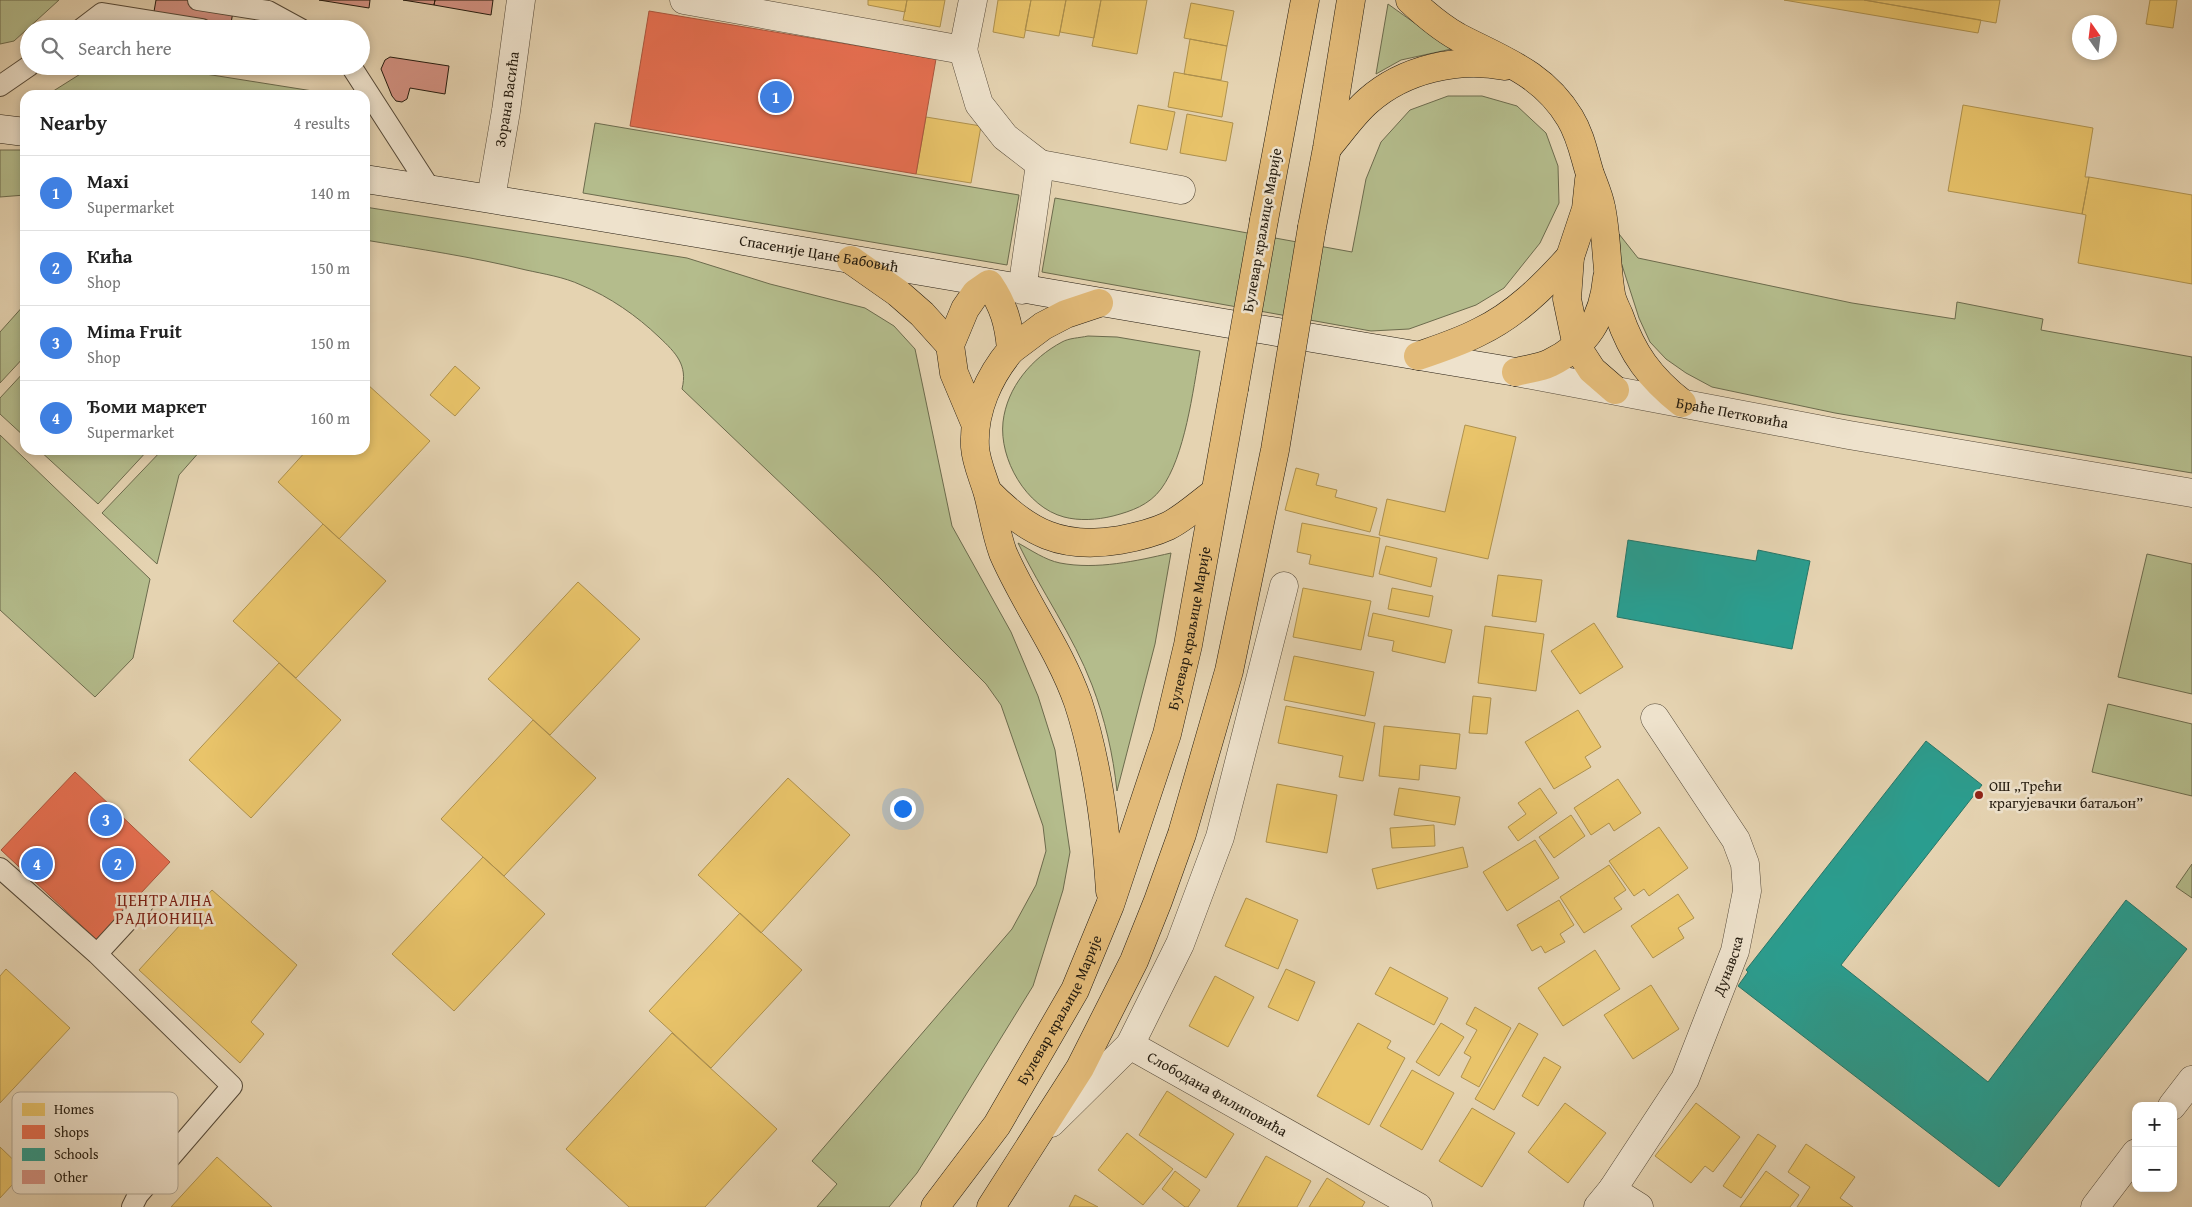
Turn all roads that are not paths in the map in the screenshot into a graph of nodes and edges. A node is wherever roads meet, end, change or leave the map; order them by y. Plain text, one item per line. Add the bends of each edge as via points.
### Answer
1 (126, 0) edge
2 (198, 0) edge
3 (521, 0) edge
4 (684, 0) edge
5 (973, 0) edge
6 (1305, 0) edge
7 (1351, 0) edge
8 (1410, 0) edge
9 (102, 13) junction
10 (93, 20) edge
11 (146, 20) edge
12 (284, 20) edge
13 (964, 50) junction
14 (1524, 70) junction
15 (20, 72) edge
16 (357, 75) edge
17 (0, 86) edge
18 (366, 90) edge
19 (370, 95) edge
20 (0, 129) edge
21 (20, 131) edge
22 (1327, 148) junction
23 (1040, 164) junction
24 (1590, 174) junction
25 (370, 180) edge
26 (431, 190) junction
27 (1182, 190) dead end
28 (491, 198) junction
29 (1570, 257) junction
30 (851, 260) junction
31 (1608, 262) junction
32 (989, 284) junction
33 (1022, 290) junction
34 (1099, 303) junction
35 (1272, 331) joint
36 (950, 345) junction
37 (1577, 347) junction
38 (1011, 350) junction
39 (1418, 356) junction
40 (1516, 372) junction
41 (1614, 390) junction
42 (1682, 403) junction
43 (976, 423) junction
44 (988, 492) junction
45 (1214, 493) junction
46 (2192, 493) edge
47 (1284, 586) dead end
48 (1655, 718) dead end
49 (0, 868) edge
50 (143, 904) dead end
51 (1110, 905) junction
52 (97, 954) junction
53 (1130, 1046) junction
54 (2192, 1080) edge
55 (2175, 1102) edge
56 (1038, 1136) junction
57 (178, 1148) edge
58 (2132, 1158) edge
59 (138, 1194) edge
60 (1605, 1198) edge
61 (132, 1207) edge
62 (935, 1207) edge
63 (991, 1207) edge
64 (1418, 1207) edge
65 (1639, 1207) edge
66 (2095, 1207) edge

1 - 9 lane
2 - 12 lane via 268,11
3 - 28 street, Зорана Васића
4 - 13 street
5 - 13 street
6 - 45 main road, Булевар краљице Марије, bridge
7 - 22 main road
8 - 14 main road via 1456,36
9 - 10 lane
9 - 11 lane
13 - 23 street via 979,104 1005,137
14 - 22 main road via 1497,65 1457,64 1437,66 1408,77 1367,101
14 - 24 main road via 1552,94 1570,117
15 - 17 lane
16 - 18 lane
19 - 26 lane
20 - 21 street
22 - 56 main road, bridge via 1273,460 1229,671 1182,834 1134,960 1080,1068
23 - 27 street
23 - 33 street
24 - 29 main road via 1586,209
24 - 31 main road via 1601,204
25 - 26 street, Спасеније Цане Бабовић
26 - 28 street, Спасеније Цане Бабовић
28 - 30 street, Спасеније Цане Бабовић
29 - 37 main road via 1567,299
29 - 39 main road via 1546,284 1500,320 1480,332
30 - 32 street, Спасеније Цане Бабовић
30 - 36 main road via 898,293
31 - 37 main road via 1606,293 1592,332
31 - 42 main road via 1611,295 1632,347 1662,388
32 - 33 street, Спасеније Цане Бабовић
32 - 36 main road via 976,293 964,309
32 - 38 main road via 1006,316
33 - 34 street, Спасеније Цане Бабовић
34 - 35 street, Спасеније Цане Бабовић
34 - 38 main road via 1043,326
35 - 39 street, Браће Петковића
36 - 43 main road via 954,373
37 - 40 main road via 1549,364
37 - 41 main road via 1592,370
38 - 43 main road via 999,363 986,390
39 - 40 street, Браће Петковића
40 - 41 street, Браће Петковића
41 - 42 street, Браће Петковића
42 - 46 street, Браће Петковића
43 - 44 main road via 975,448
44 - 45 main road via 1006,511 1035,530 1083,544 1139,537 1168,526
44 - 51 main road via 1003,551 1056,652 1078,702 1096,770 1103,813
45 - 51 main road, Булевар краљице Марије via 1188,645 1167,734
47 - 53 street via 1220,837 1180,944
48 - 60 street, Дунавска via 1736,840 1745,864 1747,891 1735,951 1685,1079
49 - 52 lane
50 - 52 lane
51 - 62 main road, Булевар краљице Марије via 1075,990 997,1125
52 - 57 lane via 232,1086
53 - 56 street, Слободана Филиповића
53 - 64 street, Слободана Филиповића
54 - 55 street
56 - 63 main road
58 - 66 street
59 - 61 lane
60 - 65 street

